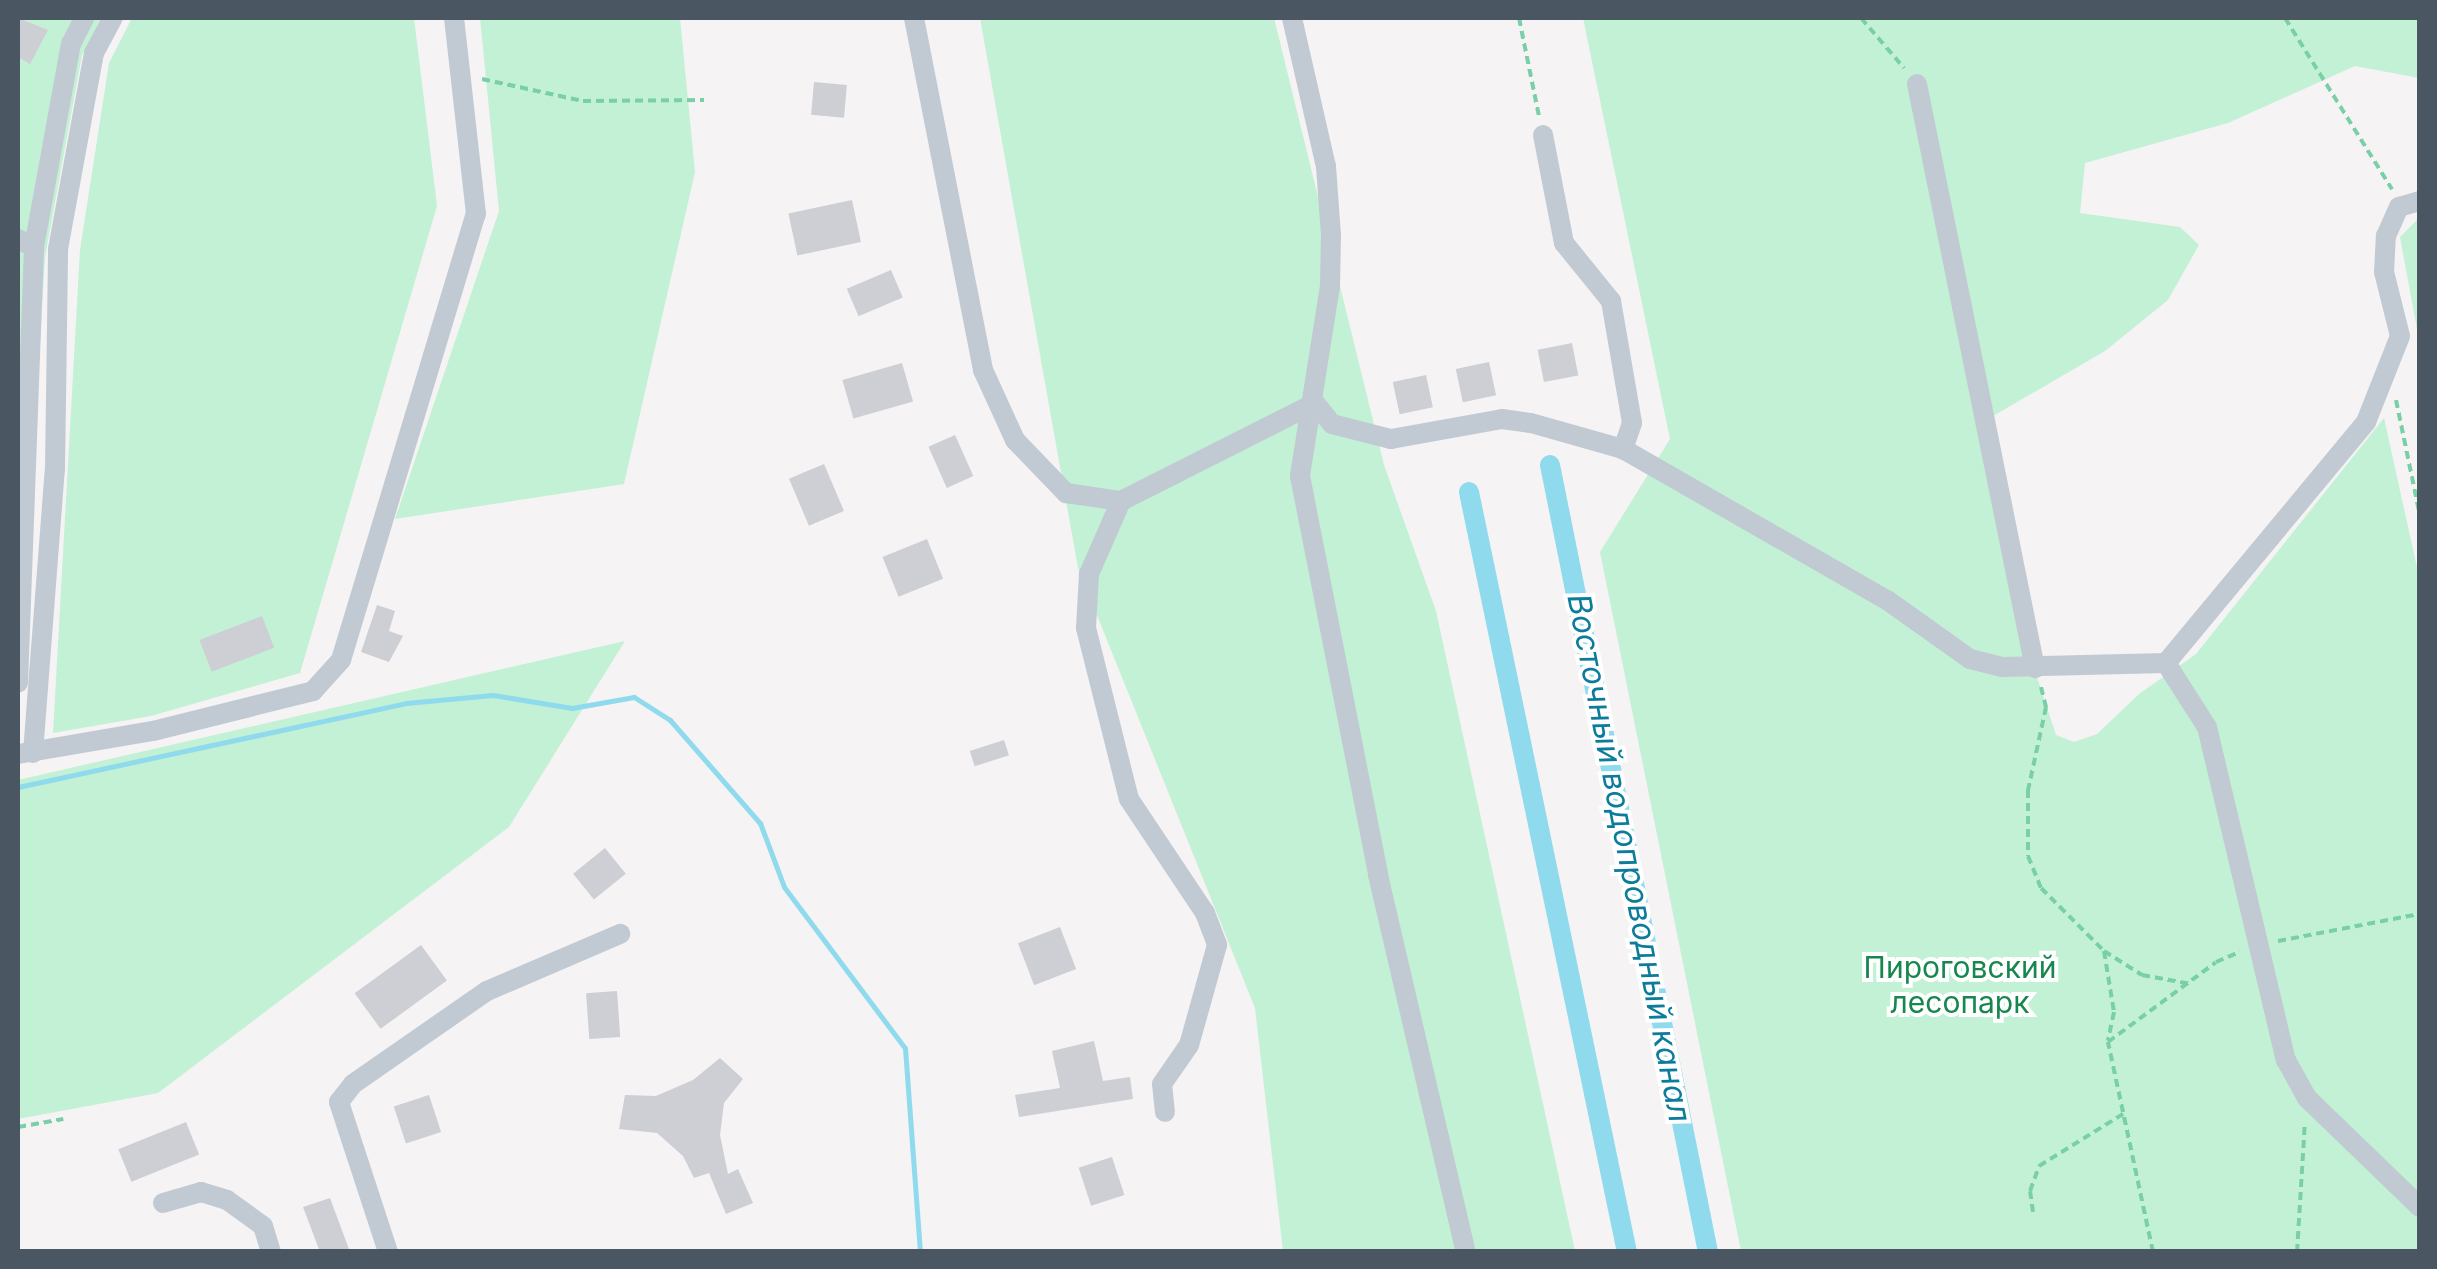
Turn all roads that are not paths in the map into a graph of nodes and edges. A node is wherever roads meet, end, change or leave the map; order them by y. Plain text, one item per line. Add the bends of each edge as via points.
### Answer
1 (84, 18) edge
2 (112, 18) edge
3 (454, 18) edge
4 (914, 18) edge
5 (1292, 18) edge
6 (1917, 84) road end
7 (1543, 135) road end
8 (2410, 204) edge
9 (26, 243) edge
10 (1314, 403) junction
11 (1623, 449) junction
12 (20, 466) edge
13 (1121, 501) junction
14 (2166, 663) junction
15 (2036, 668) junction
16 (18, 683) edge
17 (25, 753) edge
18 (620, 934) dead end
19 (1165, 1112) dead end
20 (163, 1202) dead end
21 (2420, 1208) edge
22 (271, 1252) edge
23 (388, 1252) edge
24 (1466, 1252) edge

1 - 9 street via 71,44
2 - 17 street via 94,54 58,249 55,470
3 - 17 street via 476,214 341,660 313,691
4 - 13 street via 982,370 1016,440 1066,492
5 - 10 street via 1326,166 1331,235
6 - 15 street
7 - 11 street via 1564,243 1611,301 1632,423
8 - 14 street via 2386,236 2384,272 2400,336 2366,422
9 - 12 street
10 - 11 street via 1332,424 1392,439 1502,418
10 - 13 street
10 - 24 street via 1300,476 1378,874
11 - 15 street via 1888,600 1970,659
12 - 16 street
13 - 19 street via 1089,574 1086,628 1129,799 1206,913 1218,945 1189,1045 1162,1084
14 - 15 street
14 - 21 street via 2207,727 2286,1060 2306,1098
18 - 23 street via 488,991 338,1102
20 - 22 street via 201,1192 227,1200 264,1226

